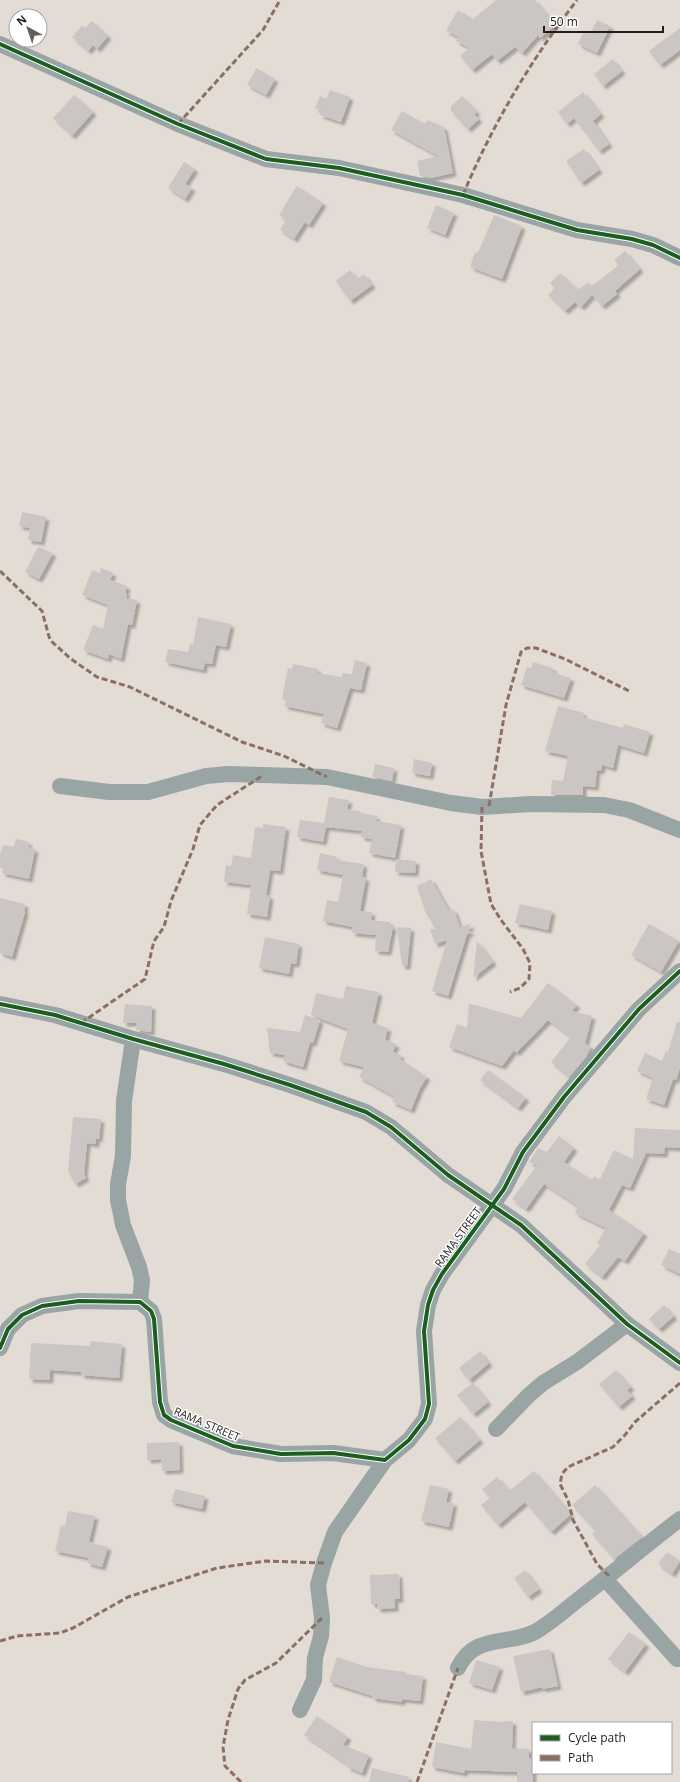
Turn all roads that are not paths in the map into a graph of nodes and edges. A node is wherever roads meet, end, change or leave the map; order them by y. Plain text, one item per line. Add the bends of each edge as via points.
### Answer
1 (0, 44) edge
2 (680, 258) edge
3 (60, 786) dead end
4 (680, 830) edge
5 (680, 971) edge
6 (0, 1004) edge
7 (133, 1039) junction
8 (493, 1205) junction
9 (140, 1302) junction
10 (627, 1324) junction
11 (0, 1348) edge
12 (680, 1363) edge
13 (496, 1429) dead end
14 (385, 1460) junction
15 (680, 1519) edge
16 (605, 1579) junction
17 (677, 1659) dead end
18 (458, 1668) dead end
19 (300, 1710) dead end

1 - 2 street via 178,124 266,159 339,168 463,195 577,230 653,245
3 - 4 street via 109,792 148,792 206,776 228,774 327,777 451,803 482,806 604,805 629,810
5 - 8 street, RAMA STREET via 639,1009 564,1098 523,1152
6 - 7 street via 55,1015
7 - 8 street via 283,1083 366,1112 391,1127 448,1175
7 - 9 street via 124,1101 123,1156 118,1200 123,1225 142,1280
8 - 10 street via 521,1225
8 - 14 street, RAMA STREET via 433,1290 424,1331 429,1404 425,1420 409,1440
9 - 11 street via 79,1301 42,1306 22,1315 8,1329
9 - 14 street, RAMA STREET via 151,1311 154,1319 160,1402 164,1415 171,1420 233,1446 281,1454 333,1453
10 - 12 street
10 - 13 street via 529,1395
14 - 19 street via 335,1532 324,1562 318,1584 322,1618 314,1680
15 - 16 street
16 - 17 street
16 - 18 street via 535,1632 485,1643 470,1652

